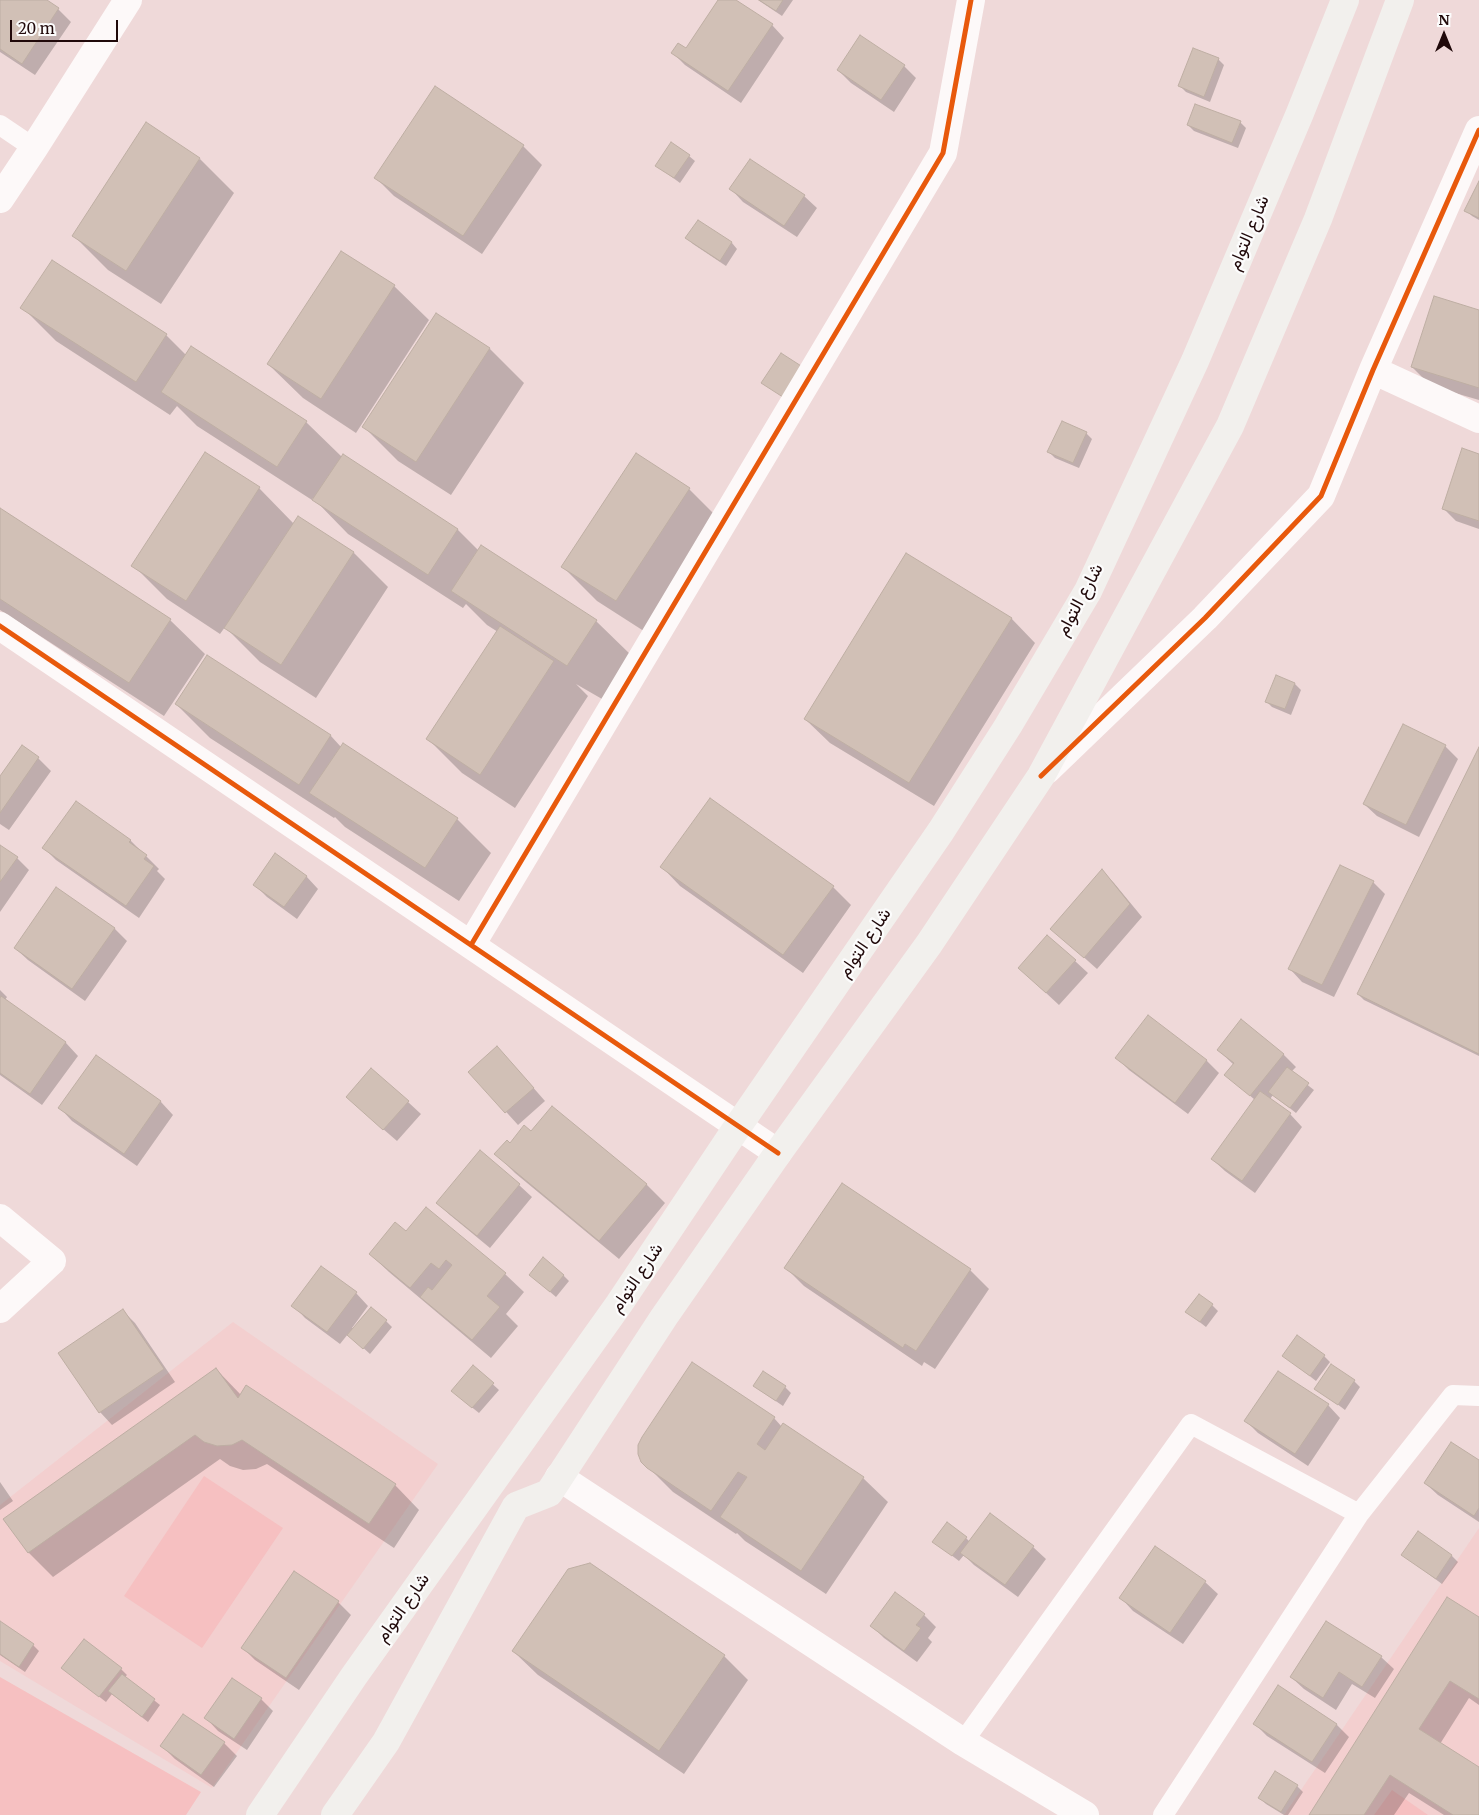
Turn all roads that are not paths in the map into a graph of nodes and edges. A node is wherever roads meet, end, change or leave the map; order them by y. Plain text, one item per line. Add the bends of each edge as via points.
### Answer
1 (128, 0) edge
2 (971, 0) edge
3 (1345, 0) edge
4 (1400, 0) edge
5 (0, 125) edge
6 (1479, 130) edge
7 (34, 148) junction
8 (0, 198) edge
9 (1373, 370) junction
10 (1479, 419) edge
11 (0, 626) edge
12 (1041, 776) junction
13 (471, 945) junction
14 (738, 1126) junction
15 (778, 1153) junction
16 (0, 1218) edge
17 (0, 1309) edge
18 (1479, 1396) edge
19 (559, 1477) junction
20 (1359, 1514) junction
21 (963, 1742) junction
22 (260, 1815) edge
23 (335, 1815) edge
24 (1086, 1815) edge
25 (1163, 1815) edge

1 - 7 street
2 - 13 street via 943,153
3 - 14 main road, شارع التوام via 1199,352 1088,591 941,831
4 - 12 main road via 1318,219 1230,426
5 - 7 lane
6 - 9 street
7 - 8 street
9 - 10 street
9 - 12 street via 1321,496 1205,618
11 - 13 street
12 - 15 main road via 929,944
13 - 14 street
14 - 15 street
14 - 22 main road, شارع التوام via 619,1304 354,1676
15 - 19 main road via 664,1317
16 - 17 street via 52,1261
18 - 20 lane via 1453,1395
19 - 21 street
19 - 23 main road via 549,1492 516,1506 386,1742
20 - 21 lane via 1191,1424
20 - 25 lane
21 - 24 street

